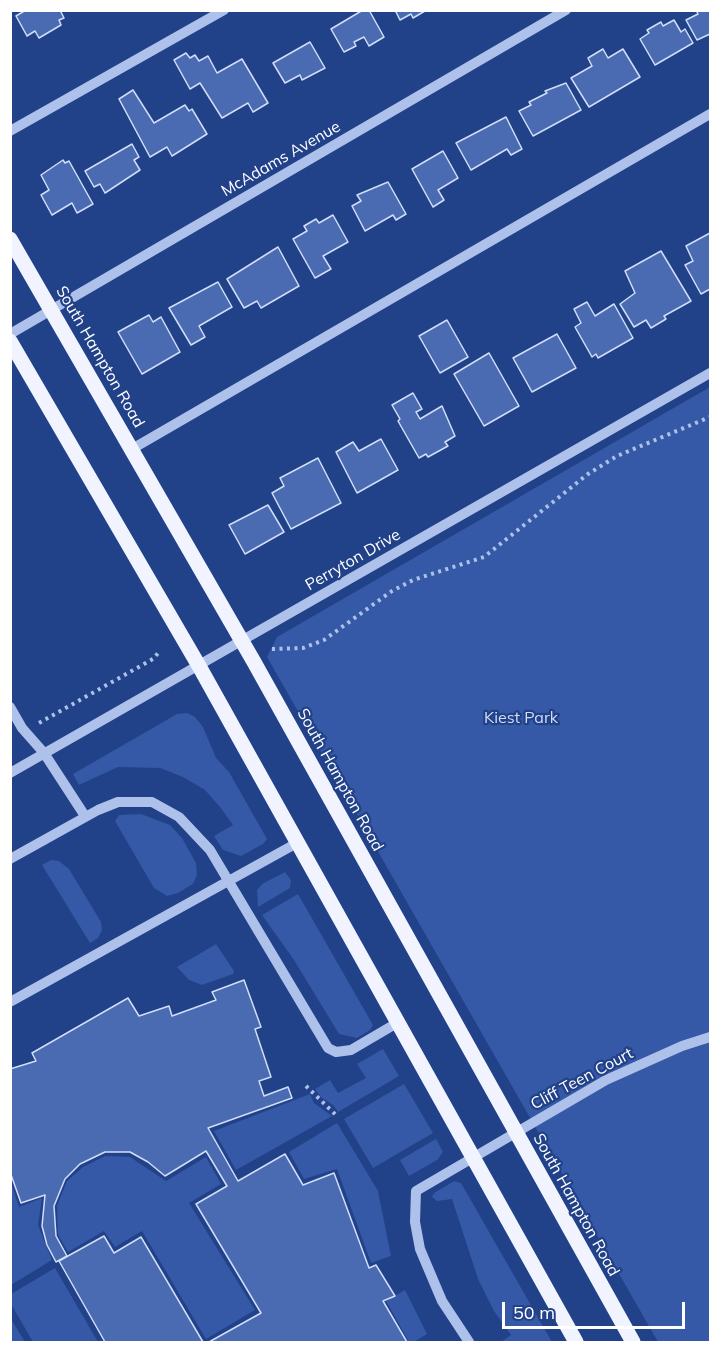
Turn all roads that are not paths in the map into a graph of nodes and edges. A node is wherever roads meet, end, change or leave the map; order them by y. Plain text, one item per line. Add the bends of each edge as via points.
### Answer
1 (224, 10) edge
2 (566, 10) edge
3 (711, 114) edge
4 (10, 131) edge
5 (10, 239) edge
6 (52, 310) junction
7 (10, 334) edge
8 (10, 340) edge
9 (711, 373) edge
10 (132, 449) junction
11 (242, 641) junction
12 (199, 666) junction
13 (10, 707) edge
14 (44, 753) junction
15 (10, 773) edge
16 (85, 816) junction
17 (297, 843) junction
18 (10, 859) edge
19 (228, 880) junction
20 (10, 1002) edge
21 (397, 1023) junction
22 (711, 1037) edge
23 (516, 1132) junction
24 (472, 1158) junction
25 (469, 1342) edge
26 (576, 1342) edge
27 (633, 1342) edge

1 - 4 street
2 - 6 street, McAdams Avenue
3 - 10 street
5 - 6 main road, South Hampton Road
6 - 7 street, McAdams Avenue
6 - 10 main road, South Hampton Road
8 - 12 main road
9 - 11 street, Perryton Drive
10 - 11 main road, South Hampton Road
11 - 12 street, Perryton Drive
11 - 23 main road, South Hampton Road
12 - 14 street, Perryton Drive
12 - 17 main road
13 - 14 street
14 - 15 street, Perryton Drive
14 - 16 street
16 - 18 street
16 - 19 street via 118,802 152,802 179,817 199,836
17 - 19 street
17 - 21 main road
19 - 20 street
19 - 21 street via 327,1048 336,1052 351,1050
21 - 24 main road
22 - 23 street, Cliff Teen Court via 606,1080
23 - 24 street, Cliff Teen Court
23 - 27 main road, South Hampton Road
24 - 25 street, Cliff Teen Court via 416,1191 415,1222 420,1249 442,1301
24 - 26 main road

